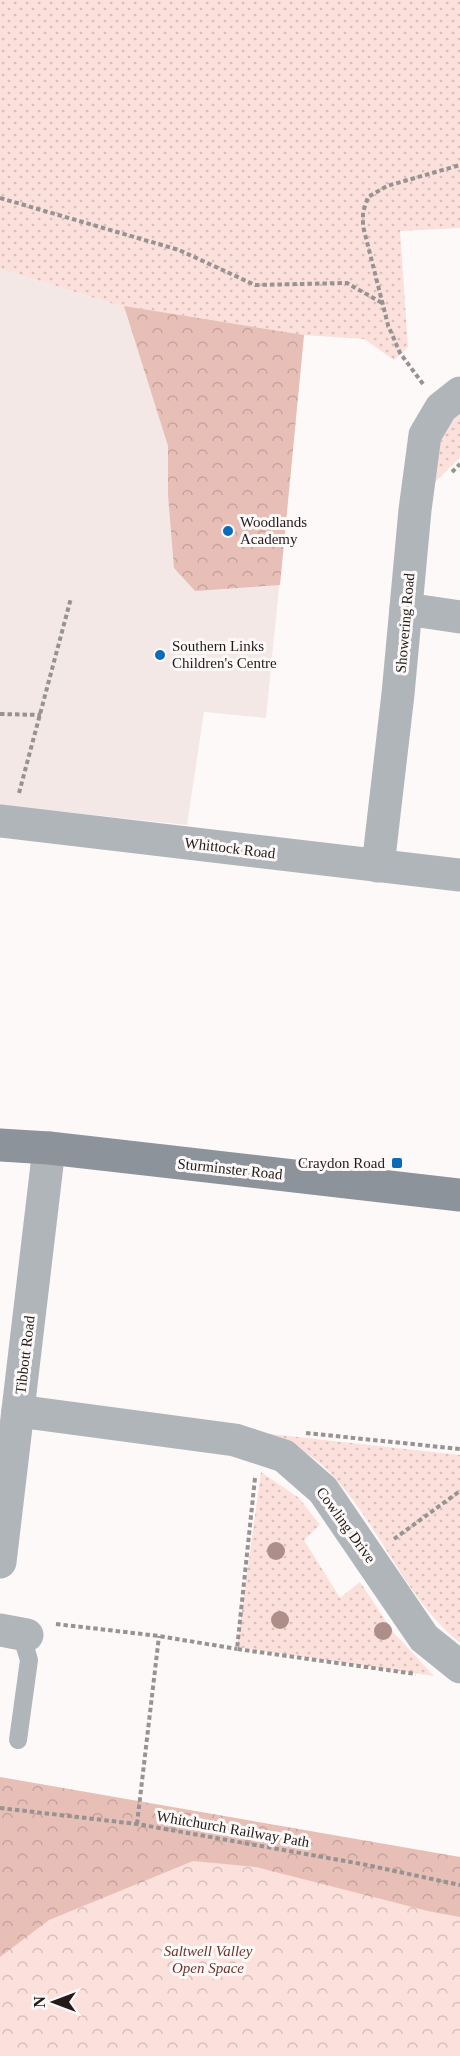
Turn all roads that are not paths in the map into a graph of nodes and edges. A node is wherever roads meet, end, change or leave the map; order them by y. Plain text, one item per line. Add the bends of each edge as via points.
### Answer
1 (451, 400) edge
2 (406, 609) junction
3 (460, 617) edge
4 (5, 821) edge
5 (378, 866) junction
6 (460, 875) edge
7 (0, 1145) edge
8 (50, 1148) junction
9 (460, 1191) edge
10 (18, 1411) junction
11 (0, 1562) edge
12 (16, 1633) edge
13 (460, 1667) edge
14 (18, 1740) dead end

1 - 2 street, Showering Road via 425,435
2 - 3 street
2 - 5 street, Showering Road
4 - 5 street, Whittock Road
5 - 6 street, Whittock Road
7 - 8 street, Sturminster Road
8 - 9 street, Sturminster Road
8 - 10 street, Tibbott Road
10 - 11 street, Tibbott Road
10 - 13 street, Cowling Drive via 235,1440 284,1456 323,1490 424,1638
12 - 14 lane via 29,1660

